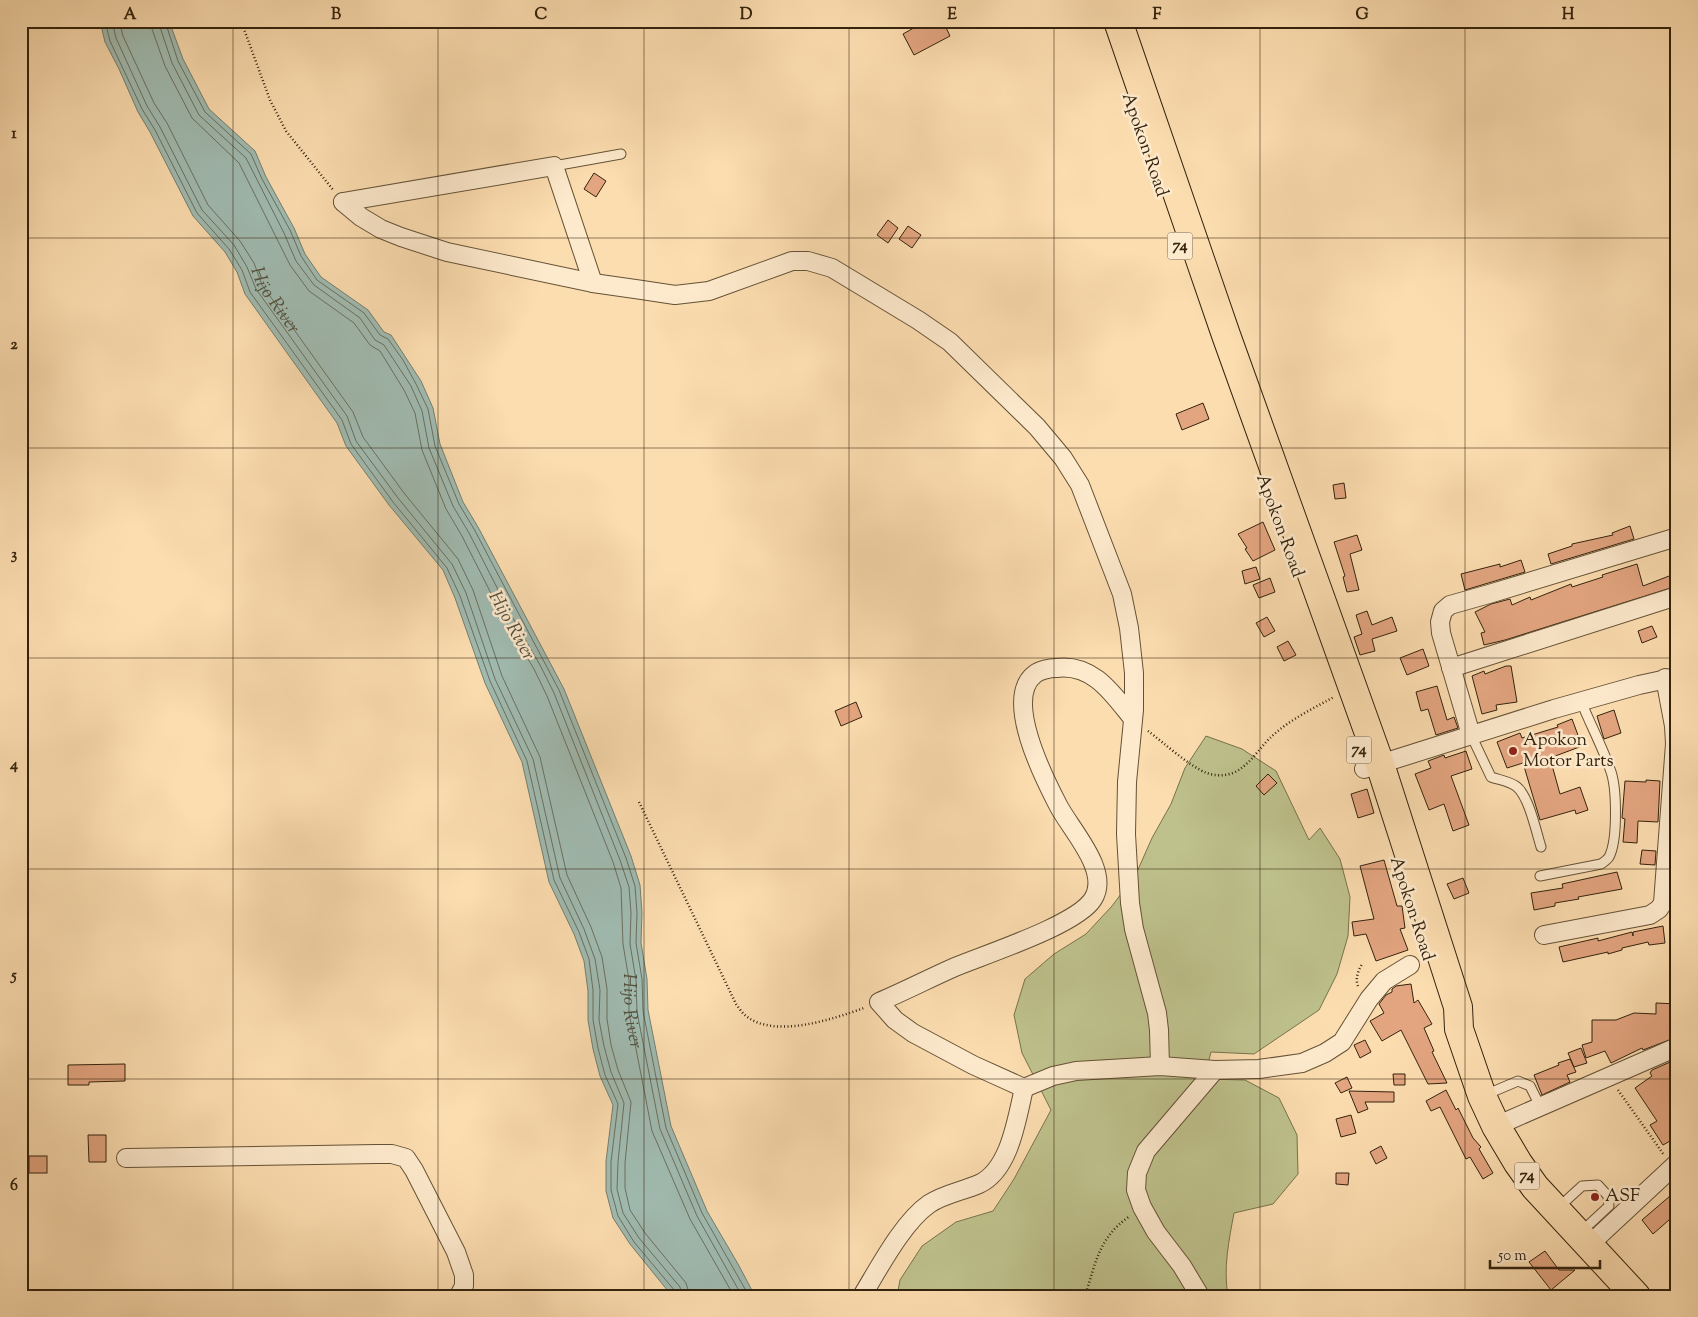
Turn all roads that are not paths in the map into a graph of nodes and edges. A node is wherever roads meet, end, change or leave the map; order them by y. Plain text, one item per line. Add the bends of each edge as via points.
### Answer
1 (1102, 21) edge
2 (1118, 21) edge
3 (621, 154) dead end
4 (554, 166) junction
5 (593, 282) junction
6 (1677, 536) edge
7 (1677, 596) edge
8 (1451, 668) junction
9 (1671, 678) edge
10 (1581, 701) junction
11 (1133, 719) junction
12 (1471, 735) junction
13 (1372, 767) junction
14 (1541, 847) dead end
15 (1540, 876) dead end
16 (1544, 935) dead end
17 (1410, 965) dead end
18 (1677, 1047) edge
19 (1160, 1066) junction
20 (1215, 1070) junction
21 (1024, 1088) junction
22 (1482, 1096) junction
23 (1540, 1106) junction
24 (1496, 1126) junction
25 (126, 1158) dead end
26 (1674, 1165) edge
27 (1556, 1210) junction
28 (1584, 1240) junction
29 (459, 1296) edge
30 (862, 1296) edge
31 (1200, 1296) edge
32 (1636, 1296) edge

1 - 13 highway, Apokon Road / 74 via 1339,694
2 - 13 highway, Apokon Road / 74
3 - 4 lane
4 - 5 street
4 - 5 street via 343,202 381,229 447,252
5 - 11 street via 675,295 709,291 792,261 808,261 832,268 950,342 1037,427 1080,485 1122,594 1134,672
6 - 8 street via 1450,605 1440,622
7 - 8 street
8 - 12 street
9 - 10 street
9 - 16 street via 1676,744 1663,903 1650,915
10 - 12 street
10 - 15 lane via 1611,770 1615,806 1612,850 1601,864
11 - 19 street via 1126,826 1130,903 1156,1013
11 - 21 street via 1110,690 1079,668 1057,668 1035,674 1023,696 1029,737 1058,806 1095,869 1098,880 1093,900 1058,924 879,1002 913,1033
12 - 13 street
12 - 14 lane via 1491,777 1518,787 1526,799
13 - 22 highway, Apokon Road / 74 via 1458,1007 1459,1029
17 - 20 street via 1384,981 1342,1042 1325,1053 1302,1062 1259,1069
18 - 23 street
19 - 20 street
19 - 21 street via 1076,1071
20 - 31 street via 1146,1150 1137,1173 1136,1190 1142,1207
21 - 30 street via 1012,1135 994,1175 980,1184 929,1204 909,1224
22 - 23 lane via 1518,1081 1530,1086
22 - 24 highway, Apokon Road / 74
23 - 24 street
24 - 27 highway, Apokon Road / 74 via 1535,1187
25 - 29 street via 392,1154 406,1158 456,1252 464,1275 464,1286
26 - 28 street
27 - 28 highway, Apokon Road / 74
27 - 28 lane via 1582,1186 1598,1185 1608,1196 1609,1206
28 - 32 highway, Apokon Road / 74

